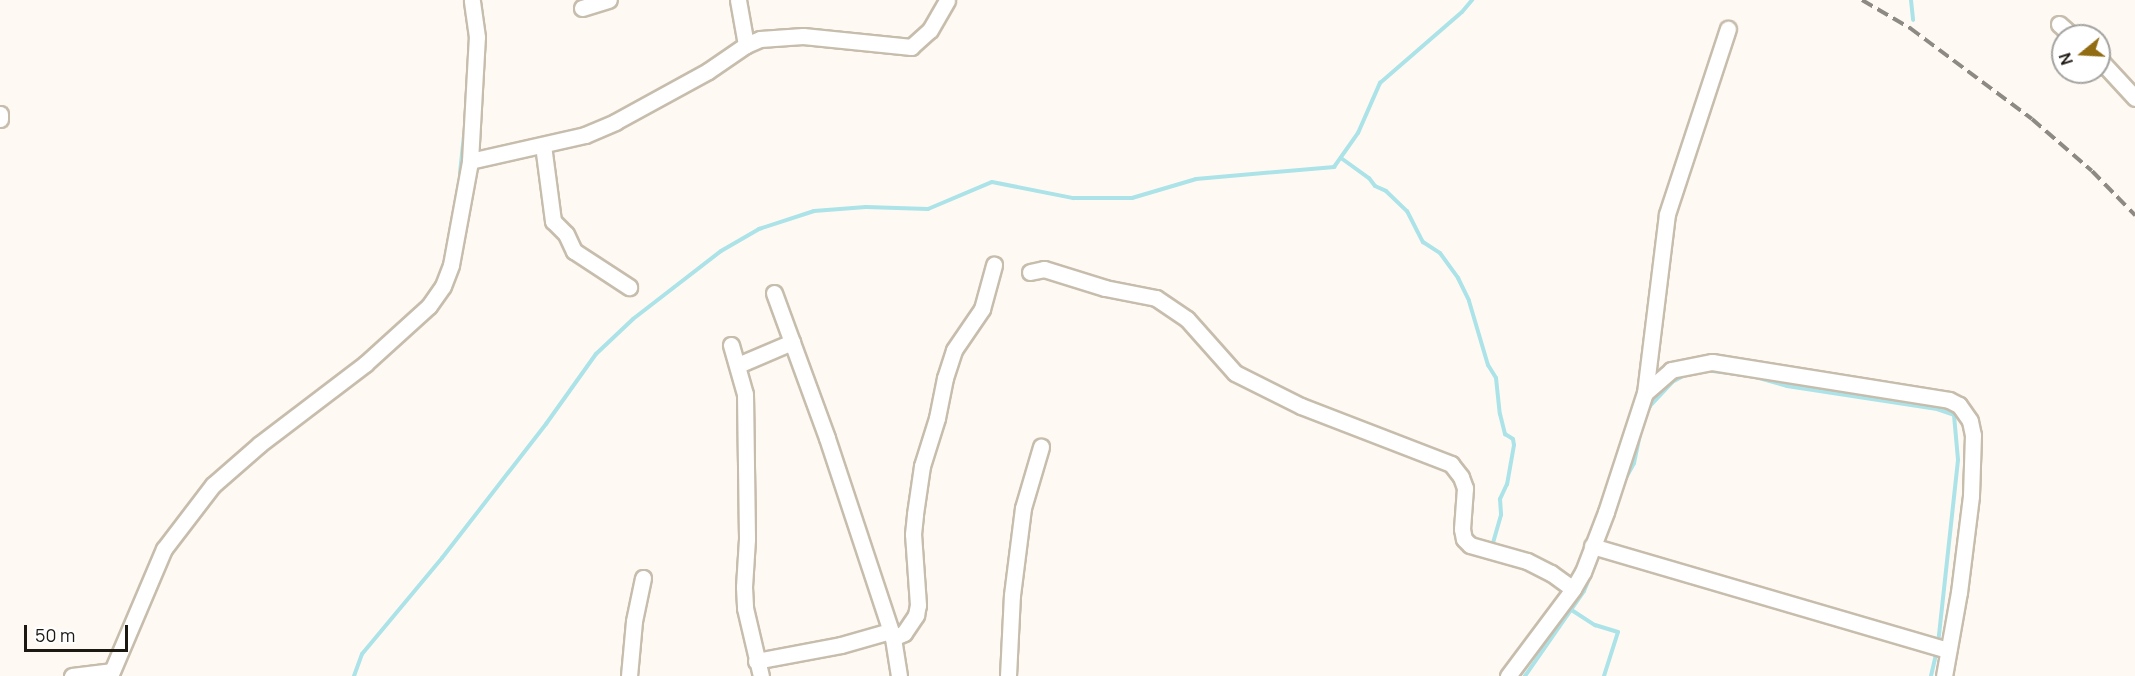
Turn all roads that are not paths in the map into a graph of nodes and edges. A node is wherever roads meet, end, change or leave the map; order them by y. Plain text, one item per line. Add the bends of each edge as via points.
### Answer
1 (472, 0) edge
2 (609, 0) edge
3 (738, 0) edge
4 (947, 0) edge
5 (582, 8) dead end
6 (1728, 29) dead end
7 (746, 45) junction
8 (2111, 72) edge
9 (2135, 98) edge
10 (0, 114) edge
11 (0, 118) edge
12 (543, 145) junction
13 (470, 161) junction
14 (994, 265) dead end
15 (1030, 272) dead end
16 (629, 287) dead end
17 (774, 293) dead end
18 (792, 342) junction
19 (731, 345) dead end
20 (738, 365) junction
21 (1645, 393) junction
22 (1041, 447) dead end
23 (1592, 546) junction
24 (643, 578) dead end
25 (1573, 589) junction
26 (892, 635) junction
27 (1948, 650) junction
28 (756, 661) junction
29 (110, 673) edge
30 (72, 676) edge
31 (629, 676) edge
32 (761, 676) edge
33 (899, 676) edge
34 (1008, 676) edge
35 (1508, 676) edge
36 (1944, 676) edge

1 - 13 street via 477,37
2 - 5 street
3 - 7 street
4 - 7 street via 930,30 911,47 802,36 773,37
6 - 21 street via 1667,214
7 - 12 street via 636,112 585,135
8 - 9 street
10 - 11 street
12 - 13 street
12 - 16 street via 553,221 566,234 574,251
13 - 29 street via 451,265 429,306 365,364 213,485 164,549
14 - 26 street via 982,309 954,350 922,466 913,534 916,615 904,633
15 - 25 street via 1044,269 1105,288 1156,298 1187,319 1235,373 1301,406 1451,464 1465,488 1464,539 1470,545 1527,561
17 - 18 street
18 - 20 street
18 - 26 street
19 - 20 street
20 - 28 street via 746,404 744,587
21 - 23 street
21 - 27 street via 1671,370 1712,362 1949,400 1959,405 1971,421 1971,496
22 - 34 street via 1023,508 1012,595
23 - 25 street
23 - 27 street
24 - 31 street
25 - 35 street
26 - 28 street
26 - 33 street
27 - 36 street
28 - 32 street
29 - 30 street

